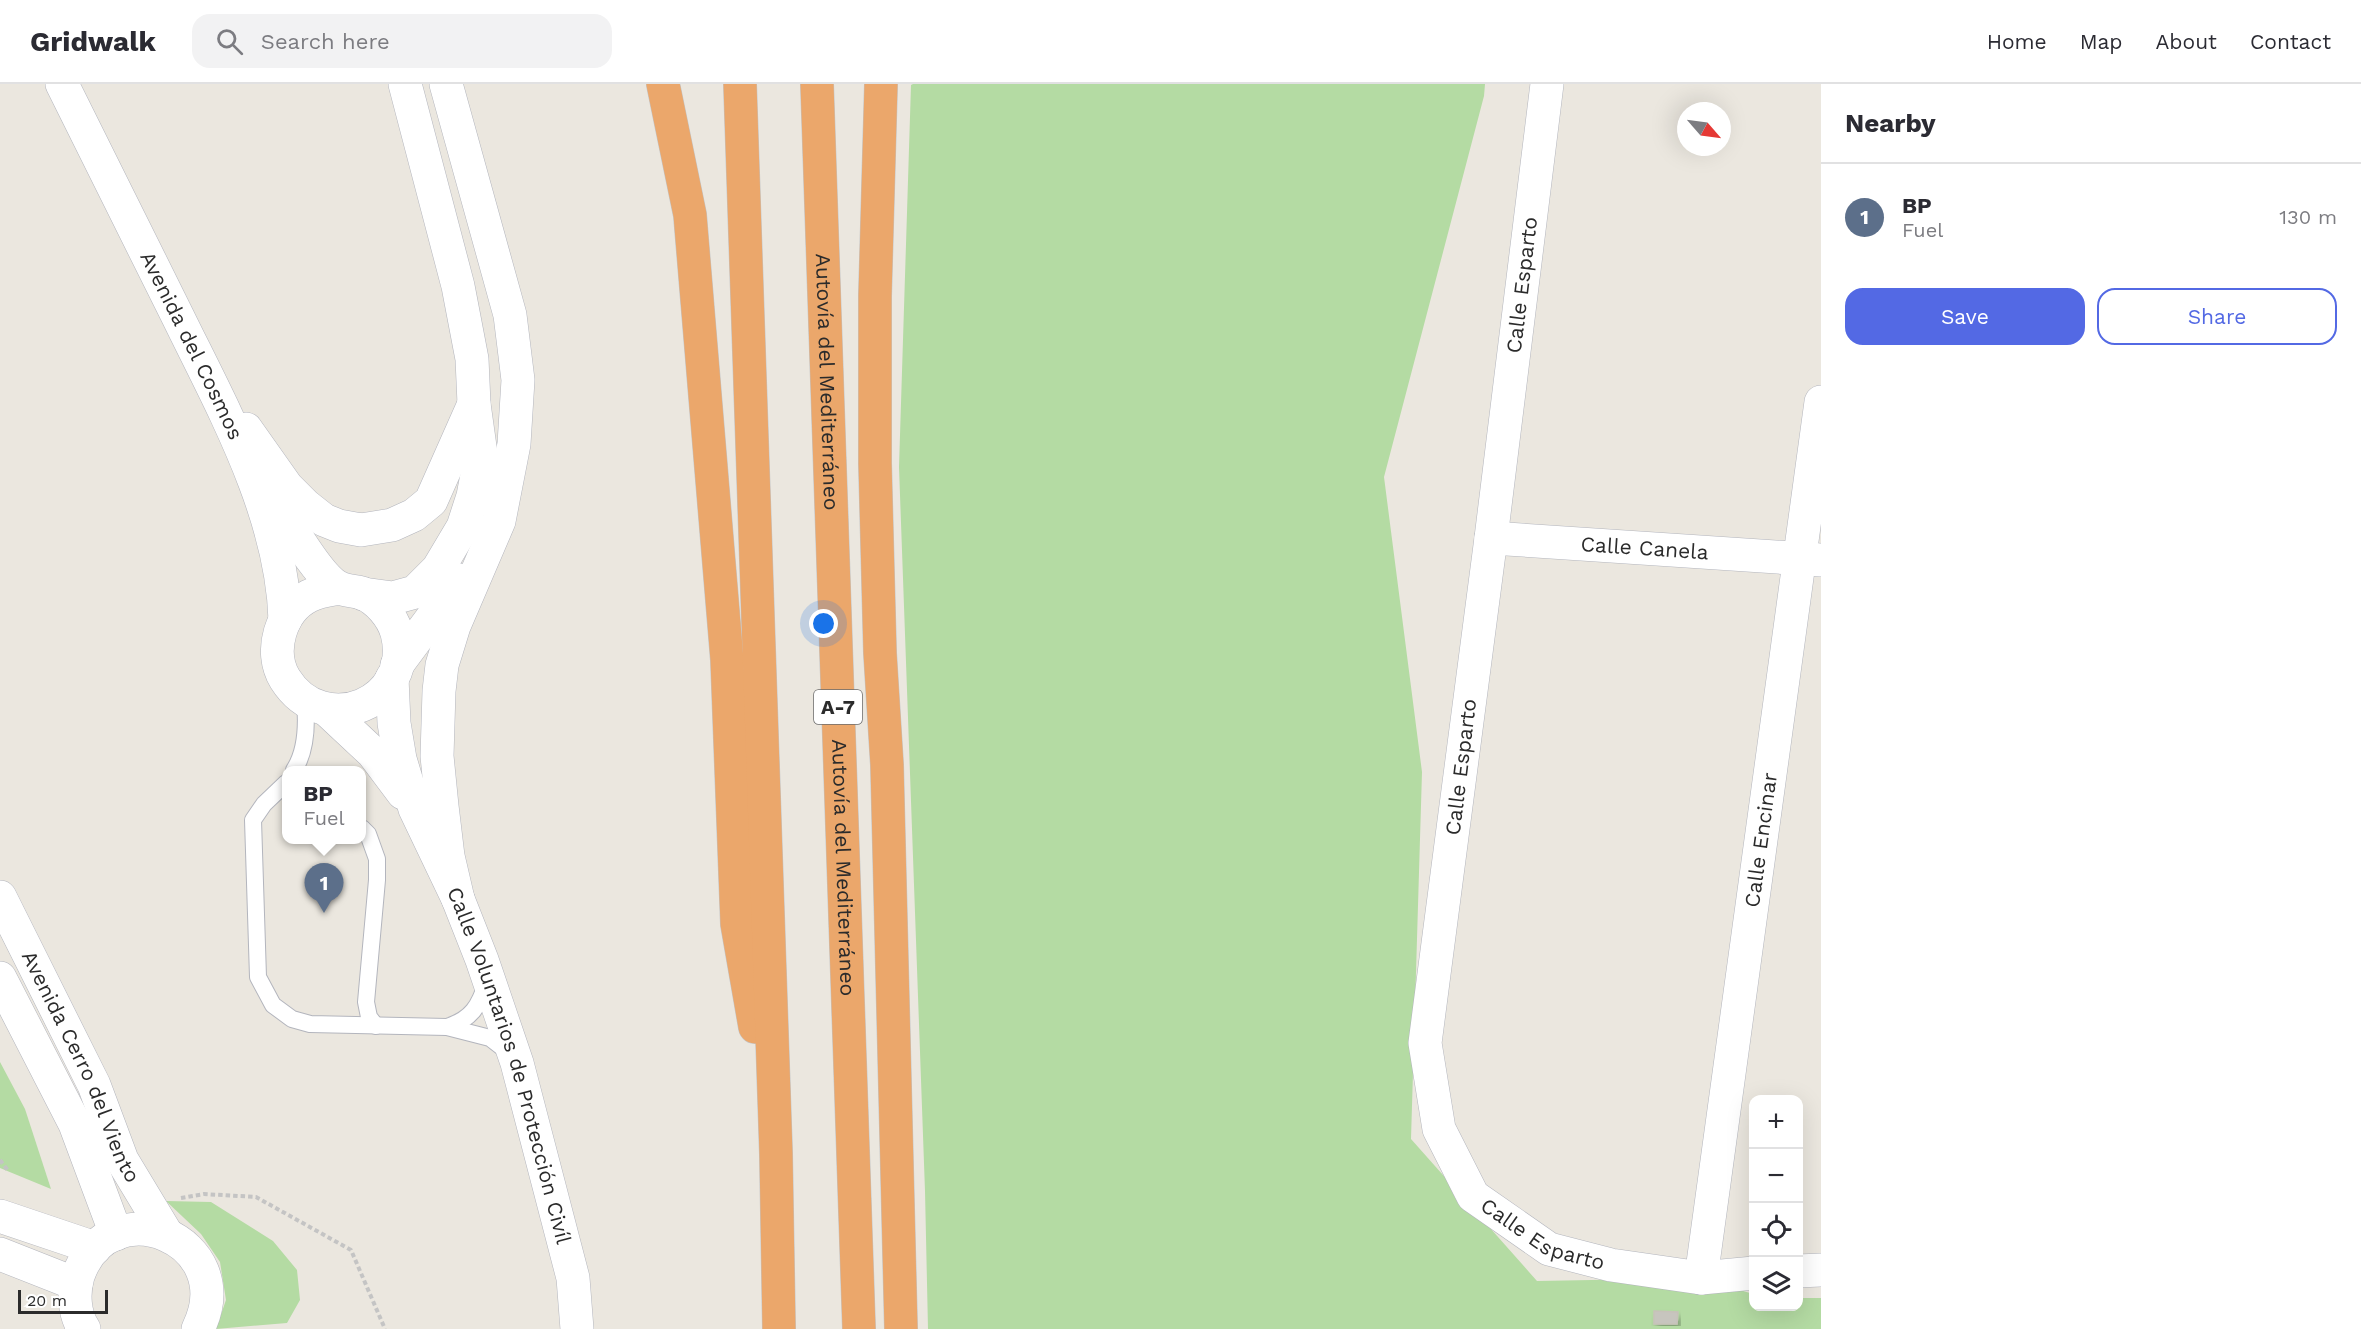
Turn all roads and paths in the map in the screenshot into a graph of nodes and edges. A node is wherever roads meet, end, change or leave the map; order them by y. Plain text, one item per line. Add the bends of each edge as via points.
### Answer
1 (62, 84) edge
2 (405, 84) edge
3 (446, 84) edge
4 (663, 84) edge
5 (676, 84) edge
6 (740, 84) edge
7 (817, 84) edge
8 (881, 84) edge
9 (1547, 84) edge
10 (690, 215) junction
11 (210, 382) junction
12 (1821, 402) edge
13 (474, 404) junction
14 (237, 438) junction
15 (1491, 538) junction
16 (486, 549) junction
17 (1810, 560) edge
18 (352, 591) junction
19 (285, 620) junction
20 (395, 671) junction
21 (316, 706) junction
22 (298, 766) edge
23 (282, 787) edge
24 (415, 809) junction
25 (366, 832) edge
26 (0, 897) edge
27 (458, 900) junction
28 (0, 978) edge
29 (488, 978) junction
30 (376, 1026) junction
31 (447, 1027) junction
32 (517, 1063) junction
33 (776, 1154) junction
34 (0, 1160) edge
35 (9, 1172) dead end
36 (175, 1200) dead end
37 (0, 1216) edge
38 (166, 1233) junction
39 (105, 1241) junction
40 (0, 1254) edge
41 (1803, 1270) edge
42 (1821, 1270) edge
43 (1749, 1273) edge
44 (1701, 1278) junction
45 (76, 1284) junction
46 (384, 1328) edge
47 (84, 1329) edge
48 (198, 1329) edge
49 (577, 1329) edge
50 (779, 1329) edge
51 (860, 1329) edge
52 (901, 1329) edge

1 - 11 street, Avenida del Cosmos
2 - 13 street via 458,286 472,359
3 - 16 street via 510,315 518,380 507,487 499,521
4 - 10 highway
5 - 10 highway
6 - 33 highway
7 - 51 highway, Autovía del Mediterráneo / A-7
8 - 52 highway via 875,463
9 - 15 street, Calle Esparto
10 - 33 highway via 727,660 737,924
11 - 13 street via 287,487 305,505 324,520 362,530 392,525 414,515 431,501
11 - 14 street, Avenida del Cosmos
12 - 17 street, Calle Encinar
13 - 18 street via 481,454 473,496 438,569 415,592 393,598
14 - 18 street via 310,556 328,579
14 - 19 street, Avenida del Cosmos via 276,553
15 - 17 street, Calle Canela
15 - 44 street, Calle Esparto via 1425,1043 1439,1129 1473,1196 1549,1249 1611,1265
16 - 20 street via 471,564
16 - 27 street via 454,626 439,690 437,756 448,856
17 - 44 street, Calle Encinar
18 - 19 street via 324,591 308,597
18 - 20 street via 378,603 390,616 399,650
19 - 21 street via 278,638 282,674 291,689
20 - 21 street via 384,690 368,704 348,710
20 - 24 street, Calle Voluntarios de Protección Civíl via 394,723
21 - 22 lane via 307,725
21 - 24 street, Calle Voluntarios de Protección Civíl via 373,753
23 - 30 lane via 253,820 258,977 273,1005 292,1019 310,1024
24 - 27 street, Calle Voluntarios de Protección Civíl
25 - 30 lane via 377,859 366,1002
26 - 38 street, Avenida Cerro del Viento via 94,1086 122,1160
27 - 29 street, Calle Voluntarios de Protección Civíl
28 - 39 street, Avenida Cerro del Viento via 75,1124
29 - 31 lane via 476,1008 464,1022
29 - 32 street, Calle Voluntarios de Protección Civíl
30 - 31 lane
31 - 32 lane via 490,1038
32 - 49 street, Calle Voluntarios de Protección Civíl via 573,1278
33 - 50 highway
34 - 35 path
36 - 46 path via 204,1194 256,1197 351,1251
37 - 39 street
38 - 39 street via 132,1230
38 - 48 street via 183,1243 205,1276 208,1296
39 - 45 street via 82,1265
40 - 45 street
41 - 42 street
43 - 44 street, Calle Esparto
45 - 47 street via 75,1305

